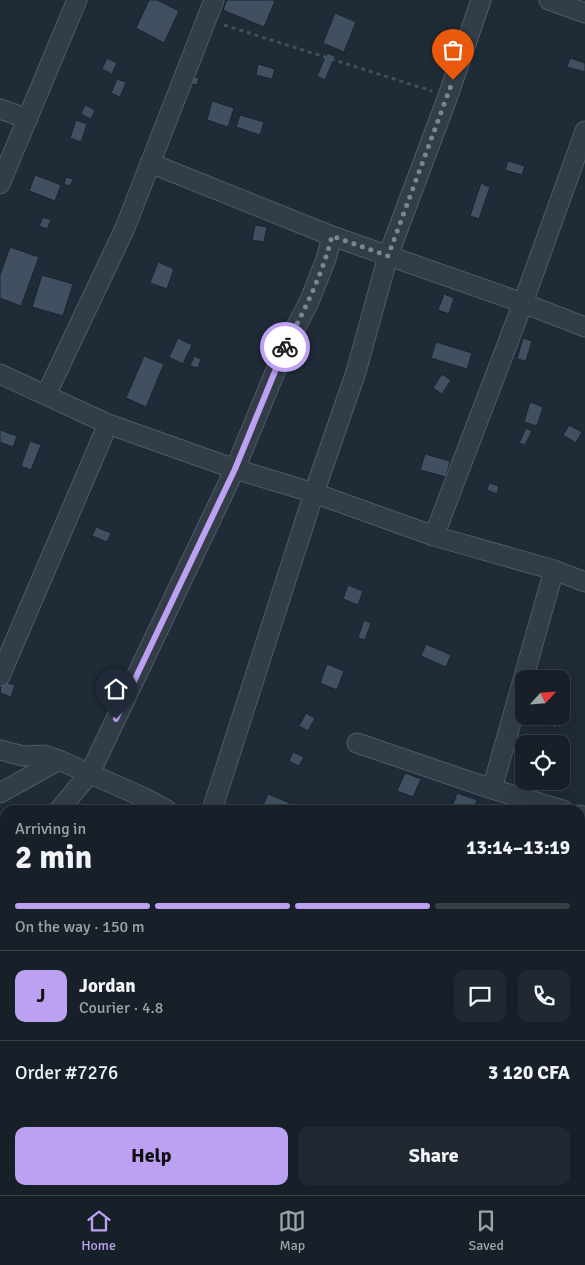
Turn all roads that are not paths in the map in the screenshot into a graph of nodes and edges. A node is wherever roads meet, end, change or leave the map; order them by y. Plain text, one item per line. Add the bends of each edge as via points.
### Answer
1 (77, 0) edge
2 (214, 0) edge
3 (481, 0) edge
4 (549, 0) edge
5 (585, 14) edge
6 (0, 109) edge
7 (28, 119) junction
8 (585, 131) edge
9 (150, 163) junction
10 (0, 184) edge
11 (332, 236) junction
12 (388, 256) junction
13 (523, 303) junction
14 (585, 327) edge
15 (0, 374) edge
16 (46, 394) junction
17 (108, 424) junction
18 (235, 469) junction
19 (314, 493) junction
20 (434, 536) junction
21 (554, 570) junction
22 (585, 582) edge
23 (0, 676) edge
24 (357, 742) dead end
25 (0, 750) edge
26 (59, 760) junction
27 (90, 773) junction
28 (492, 789) junction
29 (0, 793) edge
30 (63, 805) edge
31 (157, 805) edge
32 (214, 805) edge
33 (546, 805) edge

1 - 7 street
2 - 9 street
3 - 12 street
4 - 5 street
6 - 7 street
7 - 10 street
8 - 13 street
9 - 11 street
9 - 16 street via 125,228
11 - 12 street
11 - 18 street via 309,302 285,348
12 - 13 street
12 - 19 street via 356,372
13 - 14 street
13 - 20 street
15 - 16 street
16 - 17 street
17 - 18 street
17 - 23 street
18 - 19 street
18 - 27 street
19 - 20 street
19 - 32 street
20 - 21 street
21 - 22 street
21 - 28 street
24 - 28 street
25 - 26 street
26 - 27 street
26 - 29 street
27 - 30 street
27 - 31 street
28 - 33 street

